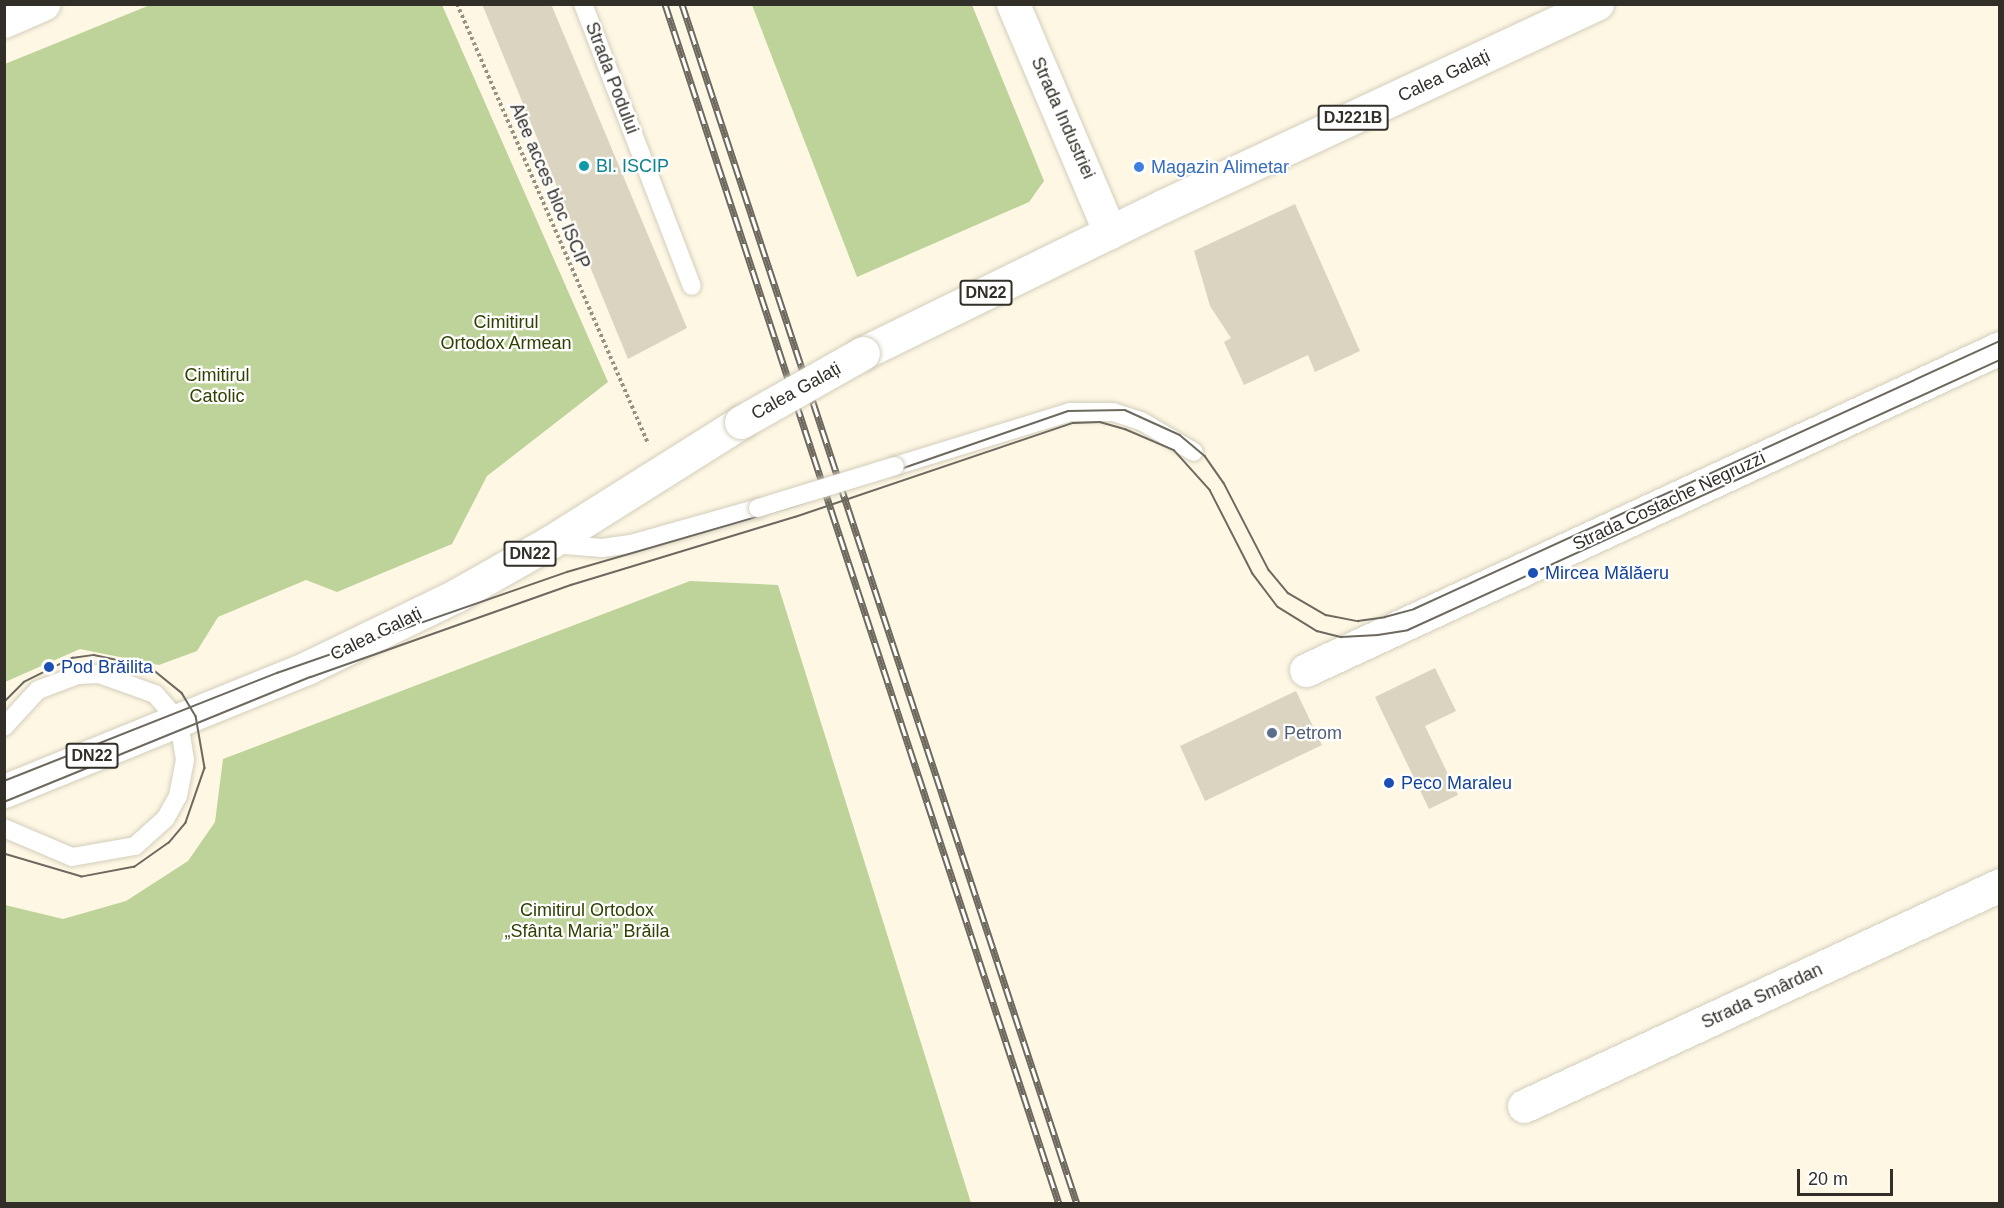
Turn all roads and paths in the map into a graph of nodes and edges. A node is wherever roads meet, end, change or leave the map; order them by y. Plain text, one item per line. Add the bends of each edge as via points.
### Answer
1 (43, 4) edge
2 (457, 4) edge
3 (583, 4) edge
4 (1013, 4) edge
5 (1597, 4) edge
6 (4, 21) edge
7 (1110, 232) junction
8 (692, 286) dead end
9 (2000, 348) edge
10 (1194, 452) dead end
11 (661, 473) junction
12 (549, 543) junction
13 (1306, 670) dead end
14 (179, 722) junction
15 (4, 727) edge
16 (4, 790) edge
17 (4, 828) edge
18 (2000, 885) edge
19 (1524, 1106) dead end

1 - 6 main road
2 - 11 path, Alee acces bloc ISCIP
3 - 8 lane, Strada Podului
4 - 7 main road, Strada Industriei
5 - 7 main road, Calea Galați / DJ221B
7 - 11 main road, Calea Galați / DN22, bridge via 863,353
9 - 13 main road, Strada Costache Negruzzi
10 - 12 lane, bridge via 1141,421 1113,412 1070,412 631,544 602,548
11 - 12 main road, Calea Galați / DN22
12 - 14 main road, Calea Galați / DN22 via 309,667
14 - 15 lane via 154,694 99,674 70,677 38,690
14 - 16 main road, Calea Galați / DN22
14 - 17 lane via 185,760 178,796 165,819 135,846 72,857
18 - 19 main road, Strada Smârdan

